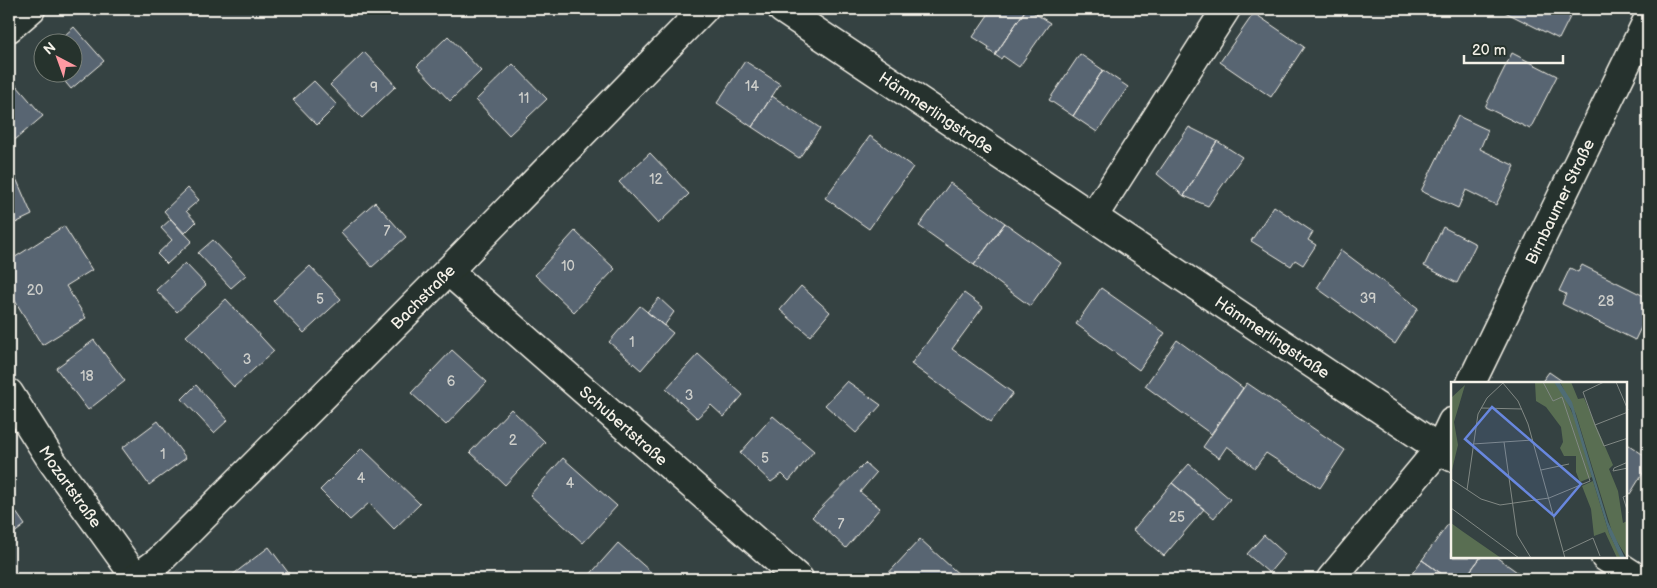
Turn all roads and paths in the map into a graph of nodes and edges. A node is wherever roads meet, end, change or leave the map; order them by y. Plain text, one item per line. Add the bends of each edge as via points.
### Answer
1 (31, 9) edge
2 (704, 9) edge
3 (782, 9) edge
4 (1226, 9) edge
5 (1648, 19) edge
6 (9, 28) edge
7 (1093, 217) junction
8 (448, 271) junction
9 (1471, 382) edge
10 (9, 393) edge
11 (1451, 427) edge
12 (1446, 453) edge
13 (1607, 558) edge
14 (137, 578) edge
15 (799, 579) edge
16 (1331, 579) edge
17 (1640, 579) edge

1 - 6 street
2 - 8 street, Bachstraße
3 - 7 street, Hämmerlingstraße
4 - 7 street
5 - 9 street, Birnbaumer Straße
7 - 12 street, Hämmerlingstraße
8 - 14 street, Bachstraße via 159,561
8 - 15 street, Schubertstraße
10 - 14 street, Mozartstraße via 52,462
11 - 12 street
12 - 16 street
13 - 17 street

